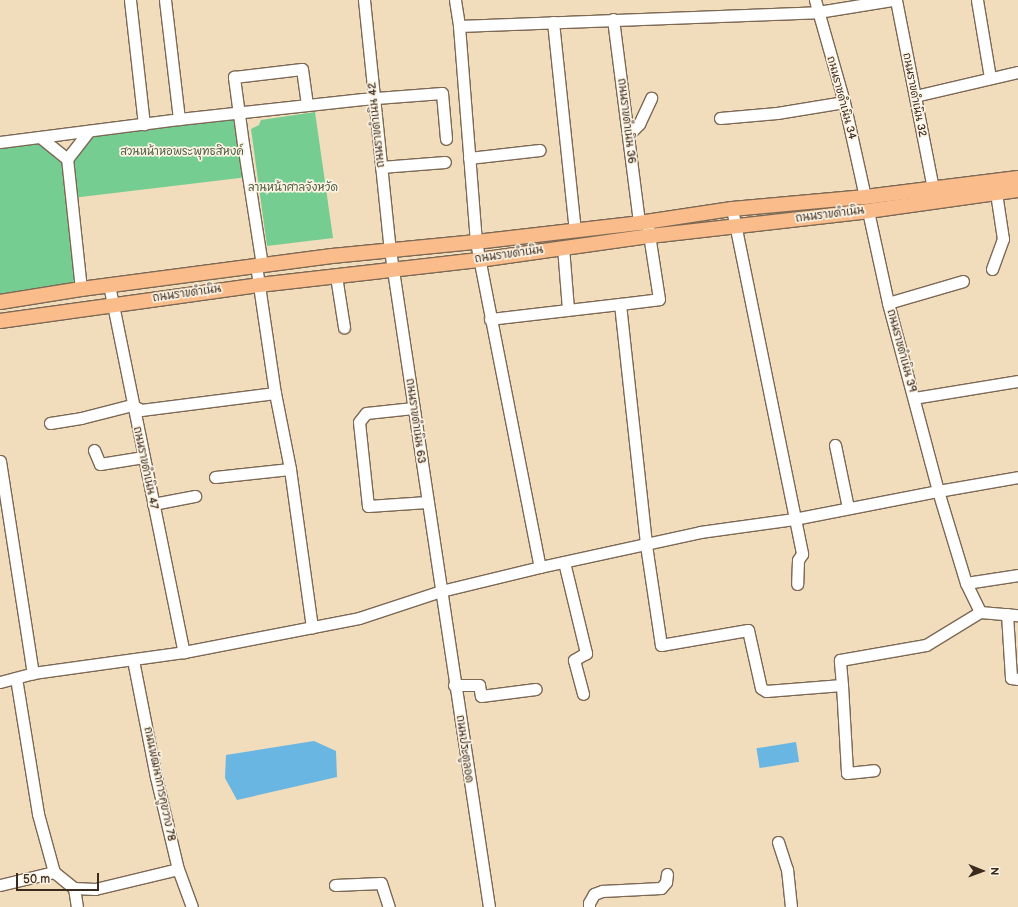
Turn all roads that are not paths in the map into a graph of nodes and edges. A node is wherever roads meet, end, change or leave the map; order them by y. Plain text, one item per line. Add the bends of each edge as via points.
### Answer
1 (130, 0) edge
2 (165, 0) edge
3 (364, 0) edge
4 (455, 0) edge
5 (815, 0) edge
6 (892, 0) edge
7 (896, 0) edge
8 (977, 0) edge
9 (818, 12) junction
10 (613, 19) junction
11 (552, 22) junction
12 (458, 26) junction
13 (1018, 72) edge
14 (990, 78) junction
15 (915, 96) junction
16 (374, 98) junction
17 (651, 98) dead end
18 (844, 102) junction
19 (307, 105) junction
20 (239, 113) junction
21 (720, 118) dead end
22 (179, 119) junction
23 (144, 124) junction
24 (89, 131) junction
25 (628, 135) junction
26 (40, 137) junction
27 (446, 139) dead end
28 (0, 142) edge
29 (540, 150) dead end
30 (469, 158) junction
31 (67, 159) junction
32 (446, 162) dead end
33 (382, 168) junction
34 (1018, 178) edge
35 (995, 187) junction
36 (933, 189) junction
37 (1018, 190) edge
38 (866, 204) junction
39 (732, 209) junction
40 (643, 222) junction
41 (735, 226) junction
42 (575, 230) junction
43 (650, 236) junction
44 (476, 242) junction
45 (563, 248) junction
46 (390, 250) junction
47 (480, 260) junction
48 (259, 265) junction
49 (992, 269) dead end
50 (393, 270) junction
51 (336, 276) junction
52 (963, 281) dead end
53 (259, 284) junction
54 (108, 285) junction
55 (81, 289) junction
56 (0, 302) edge
57 (888, 303) junction
58 (620, 304) junction
59 (112, 305) junction
60 (568, 309) junction
61 (490, 319) junction
62 (0, 321) edge
63 (344, 327) dead end
64 (1018, 381) edge
65 (275, 393) junction
66 (914, 398) junction
67 (132, 405) junction
68 (413, 408) junction
69 (50, 423) dead end
70 (835, 445) dead end
71 (94, 450) dead end
72 (143, 457) junction
73 (0, 461) edge
74 (290, 469) junction
75 (216, 477) dead end
76 (1018, 477) edge
77 (938, 491) junction
78 (194, 496) dead end
79 (427, 502) junction
80 (153, 504) junction
81 (848, 508) junction
82 (794, 519) junction
83 (646, 544) junction
84 (564, 562) junction
85 (540, 567) junction
86 (1018, 575) edge
87 (966, 583) junction
88 (797, 584) dead end
89 (440, 591) junction
90 (980, 612) junction
91 (1007, 614) junction
92 (1018, 615) edge
93 (312, 627) junction
94 (184, 652) junction
95 (133, 660) junction
96 (33, 673) junction
97 (16, 678) junction
98 (1018, 679) edge
99 (0, 682) edge
100 (454, 685) junction
101 (842, 685) junction
102 (536, 689) dead end
103 (583, 694) dead end
104 (874, 770) dead end
105 (778, 842) dead end
106 (178, 869) junction
107 (54, 872) junction
108 (667, 874) dead end
109 (0, 884) edge
110 (334, 885) dead end
111 (74, 888) junction
112 (77, 907) edge
113 (192, 907) edge
114 (389, 907) edge
115 (489, 907) edge
116 (589, 907) edge
117 (791, 907) edge

1 - 23 street
2 - 22 street
3 - 16 street, ถนนราขดำเนิน 42
4 - 12 street
5 - 9 street, ถนนราชดำเนิน 34
6 - 9 street
7 - 15 street, ถนนราขดำเนิน 32
8 - 14 street
9 - 10 street
9 - 18 street, ถนนราชดำเนิน 34
10 - 11 street
10 - 25 street, ถนนราขดำเนิน 36
11 - 12 street
11 - 42 street
12 - 30 street
13 - 14 street
14 - 15 street
15 - 36 street, ถนนราขดำเนิน 32
16 - 19 street
16 - 27 street via 442,93
16 - 33 street, ถนนราขดำเนิน 42
17 - 25 street via 639,124
18 - 21 street via 777,113
18 - 38 street, ถนนราชดำเนิน 34
19 - 20 street
19 - 20 street via 302,69 234,77
20 - 22 street
20 - 48 street
22 - 23 street
23 - 24 street
24 - 26 street
24 - 31 street
25 - 40 street, ถนนราขดำเนิน 36
26 - 28 street
26 - 31 street
29 - 30 street
30 - 44 street
31 - 55 street
32 - 33 street
33 - 46 street, ถนนราขดำเนิน 42
34 - 35 main road, ถนนราขดำเนิน
35 - 36 main road, ถนนราขดำเนิน
35 - 37 main road, ถนนราขดำเนิน
35 - 38 main road, ถนนราขดำเนิน
35 - 49 street via 1003,239
36 - 38 main road, ถนนราขดำเนิน
38 - 39 main road, ถนนราขดำเนิน
38 - 41 main road, ถนนราขดำเนิน
38 - 57 street, ถนนราชดำเนิน 39
39 - 40 main road, ถนนราขดำเนิน
39 - 41 street
40 - 42 main road, ถนนราขดำเนิน
40 - 43 street, ถนนราขดำเนิน 36
41 - 43 main road, ถนนราขดำเนิน
41 - 82 street
42 - 44 main road, ถนนราขดำเนิน
43 - 45 main road, ถนนราขดำเนิน
43 - 58 street, ถนนราขดำเนิน 36 via 659,299
44 - 46 main road, ถนนราขดำเนิน
44 - 47 street
45 - 47 main road, ถนนราขดำเนิน
45 - 60 street
46 - 48 main road, ถนนราขดำเนิน
46 - 50 street, ถนนราขดำเนิน 63
47 - 50 main road, ถนนราขดำเนิน
47 - 61 street
48 - 53 street
48 - 54 main road, ถนนราขดำเนิน
50 - 51 main road, ถนนราขดำเนิน
50 - 68 street, ถนนราขดำเนิน 63
51 - 53 main road, ถนนราขดำเนิน
51 - 63 street
52 - 57 street
53 - 59 main road, ถนนราขดำเนิน
53 - 65 street
54 - 55 main road, ถนนราขดำเนิน
54 - 59 street, ถนนราขดำเนิน 47
55 - 56 main road, ถนนราขดำเนิน
57 - 66 street, ถนนราชดำเนิน 39
58 - 60 street
58 - 83 street
59 - 62 main road, ถนนราขดำเนิน
59 - 67 street, ถนนราขดำเนิน 47
60 - 61 street
61 - 85 street
64 - 66 street
65 - 67 street via 141,410
65 - 74 street
66 - 77 street, ถนนราชดำเนิน 39
67 - 69 street
67 - 72 street, ถนนราขดำเนิน 47
68 - 79 street, ถนนราขดำเนิน 63
68 - 79 street via 366,413 359,422 368,506
70 - 81 street
71 - 72 street via 100,464
72 - 80 street, ถนนราขดำเนิน 47
73 - 96 street
74 - 75 street
74 - 93 street
76 - 77 street
77 - 81 street
77 - 87 street, ถนนราชดำเนิน 39
78 - 80 street
79 - 89 street, ถนนราขดำเนิน 63
80 - 94 street, ถนนราขดำเนิน 47
81 - 82 street
82 - 83 street via 700,532
82 - 88 street via 802,554 798,560
83 - 84 street
83 - 101 street via 661,644 748,630 761,688 766,691
84 - 85 street
84 - 103 street via 586,653 574,660
85 - 89 street
86 - 87 street
87 - 90 street, ถนนราชดำเนิน 39
89 - 93 street via 359,618
89 - 100 street, ถนนประตูลอด
90 - 91 street
90 - 101 street via 926,645 840,660
91 - 92 street
91 - 98 street via 1011,678
93 - 94 street
94 - 95 street
95 - 96 street
95 - 106 street, ถนนพัฒนาการคูขวาง 78 via 156,777
96 - 97 street
97 - 99 street
97 - 107 street via 38,814
100 - 102 street via 479,685 481,696
100 - 115 street, ถนนประตูลอด
101 - 104 street via 847,773
105 - 117 street via 787,869
106 - 111 street via 95,889
106 - 113 street, ถนนพัฒนาการคูขวาง 78
107 - 109 street
107 - 111 street
108 - 116 street via 666,882 661,888 602,890 594,894
110 - 114 street via 382,883
111 - 112 street

